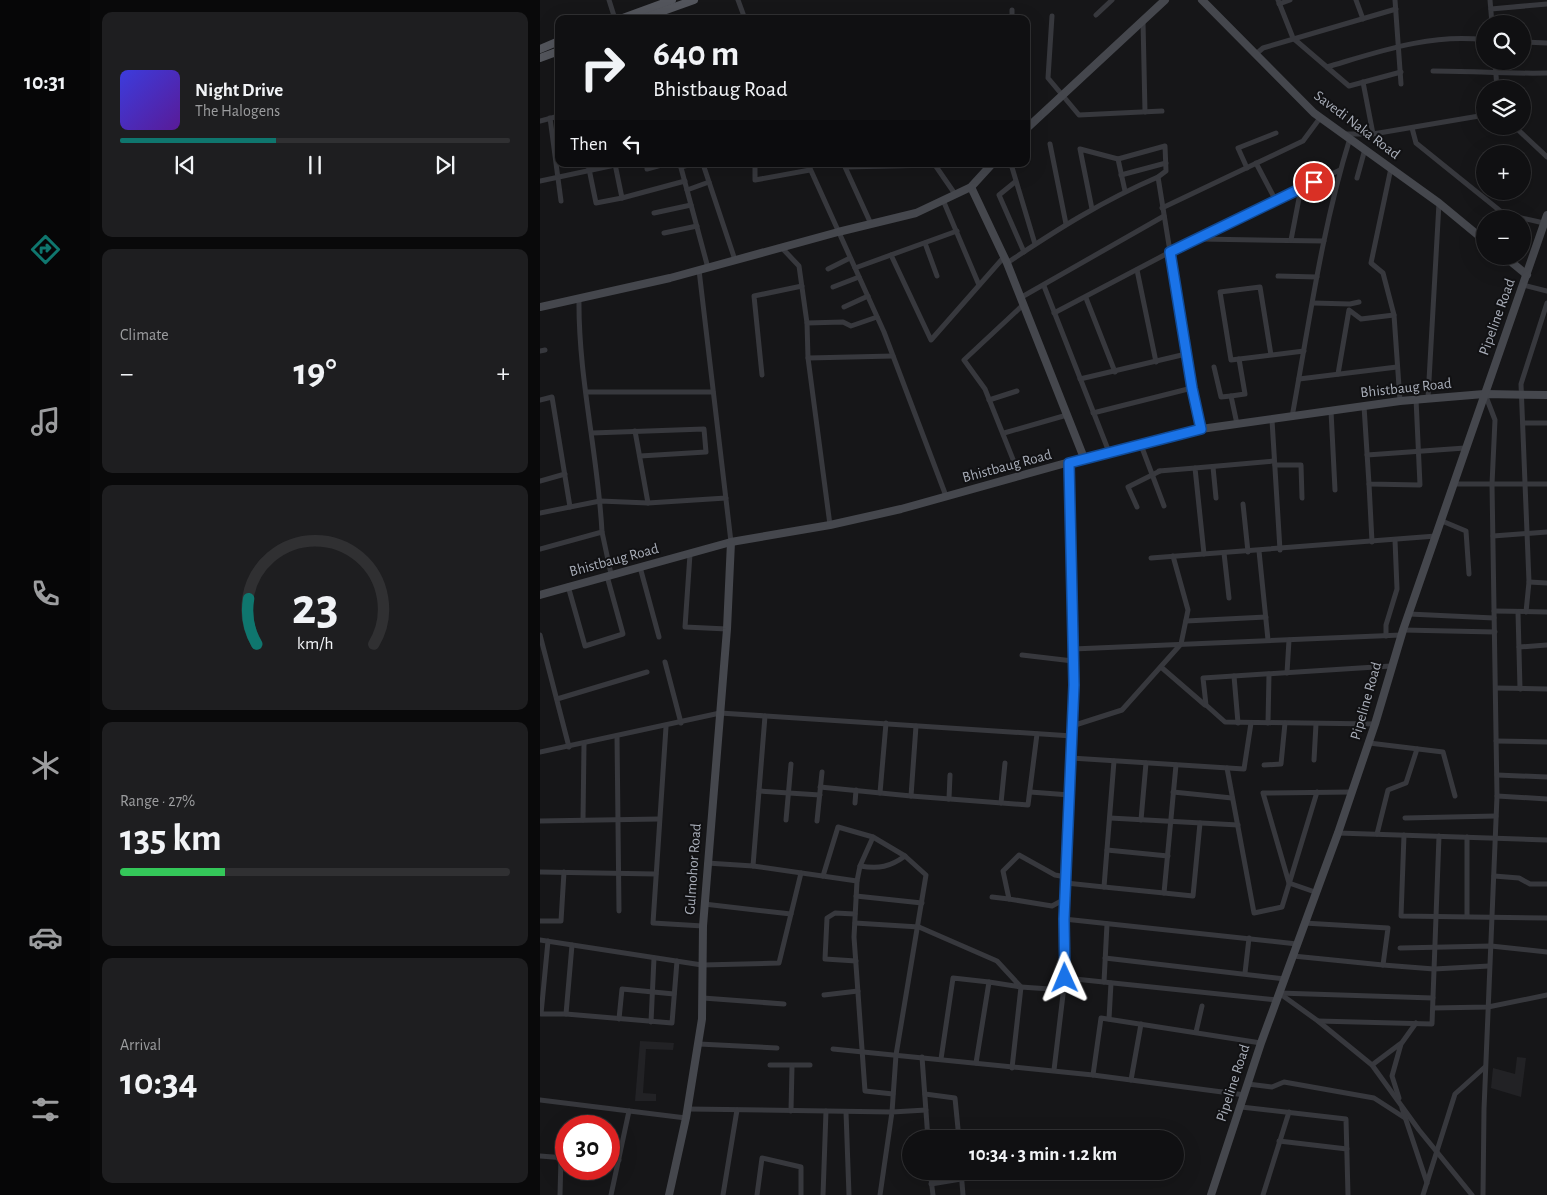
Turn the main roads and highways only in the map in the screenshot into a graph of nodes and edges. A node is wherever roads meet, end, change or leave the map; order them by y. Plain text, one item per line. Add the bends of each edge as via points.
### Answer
1 (672, 0) edge
2 (694, 0) edge
3 (631, 15) edge
4 (652, 15) edge
5 (555, 43) edge
6 (540, 49) edge
7 (555, 52) edge
8 (540, 58) edge

1 - 3 main road
2 - 4 main road
5 - 6 main road
7 - 8 main road

